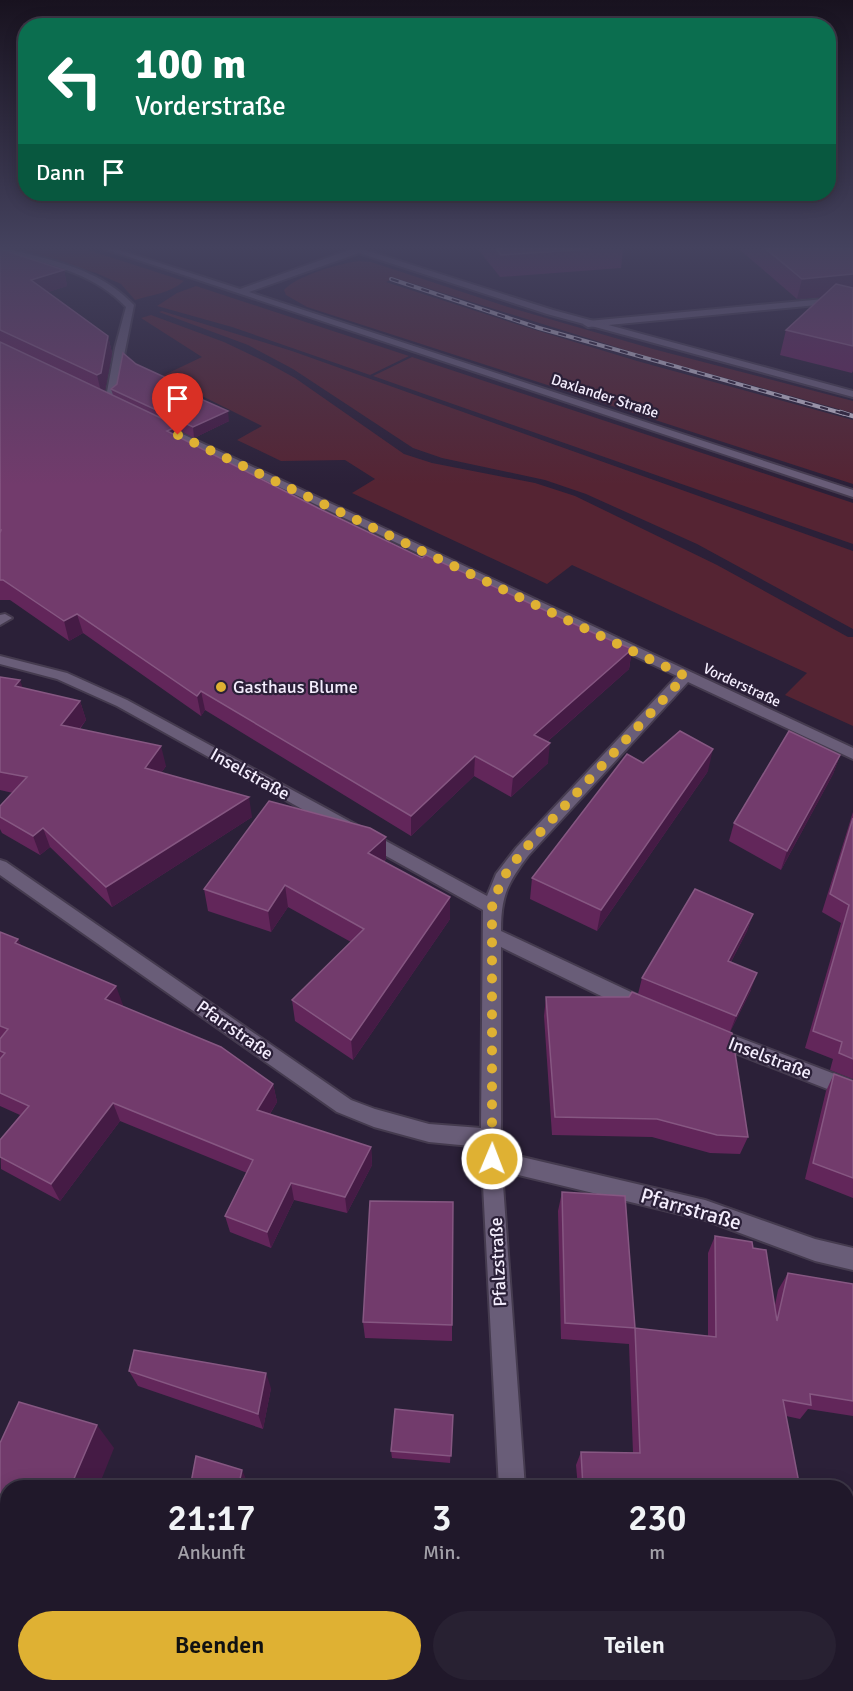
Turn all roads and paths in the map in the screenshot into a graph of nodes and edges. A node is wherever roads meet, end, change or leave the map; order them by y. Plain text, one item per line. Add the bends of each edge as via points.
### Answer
1 (125, 328) edge
2 (350, 328) edge
3 (603, 328) edge
4 (853, 394) edge
5 (117, 406) edge
6 (148, 421) edge
7 (853, 494) edge
8 (0, 660) edge
9 (685, 676) junction
10 (853, 754) edge
11 (0, 866) edge
12 (492, 907) junction
13 (492, 935) junction
14 (656, 1012) edge
15 (697, 1030) edge
16 (853, 1090) edge
17 (492, 1148) junction
18 (853, 1259) edge
19 (512, 1480) edge

1 - 5 street via 112,394 98,396
2 - 7 street, Daxlander Straße
3 - 4 street
6 - 9 street, Vorderstraße
8 - 12 street, Inselstraße via 62,676 122,703
9 - 10 street, Vorderstraße
9 - 12 street, Pfalzstraße via 522,852 502,879
11 - 17 street, Pfarrstraße via 344,1106 374,1118
12 - 13 street, Pfalzstraße
13 - 14 street
13 - 17 street, Pfalzstraße
15 - 16 street, Inselstraße
17 - 18 street, Pfarrstraße via 705,1209 815,1250
17 - 19 street, Pfalzstraße

